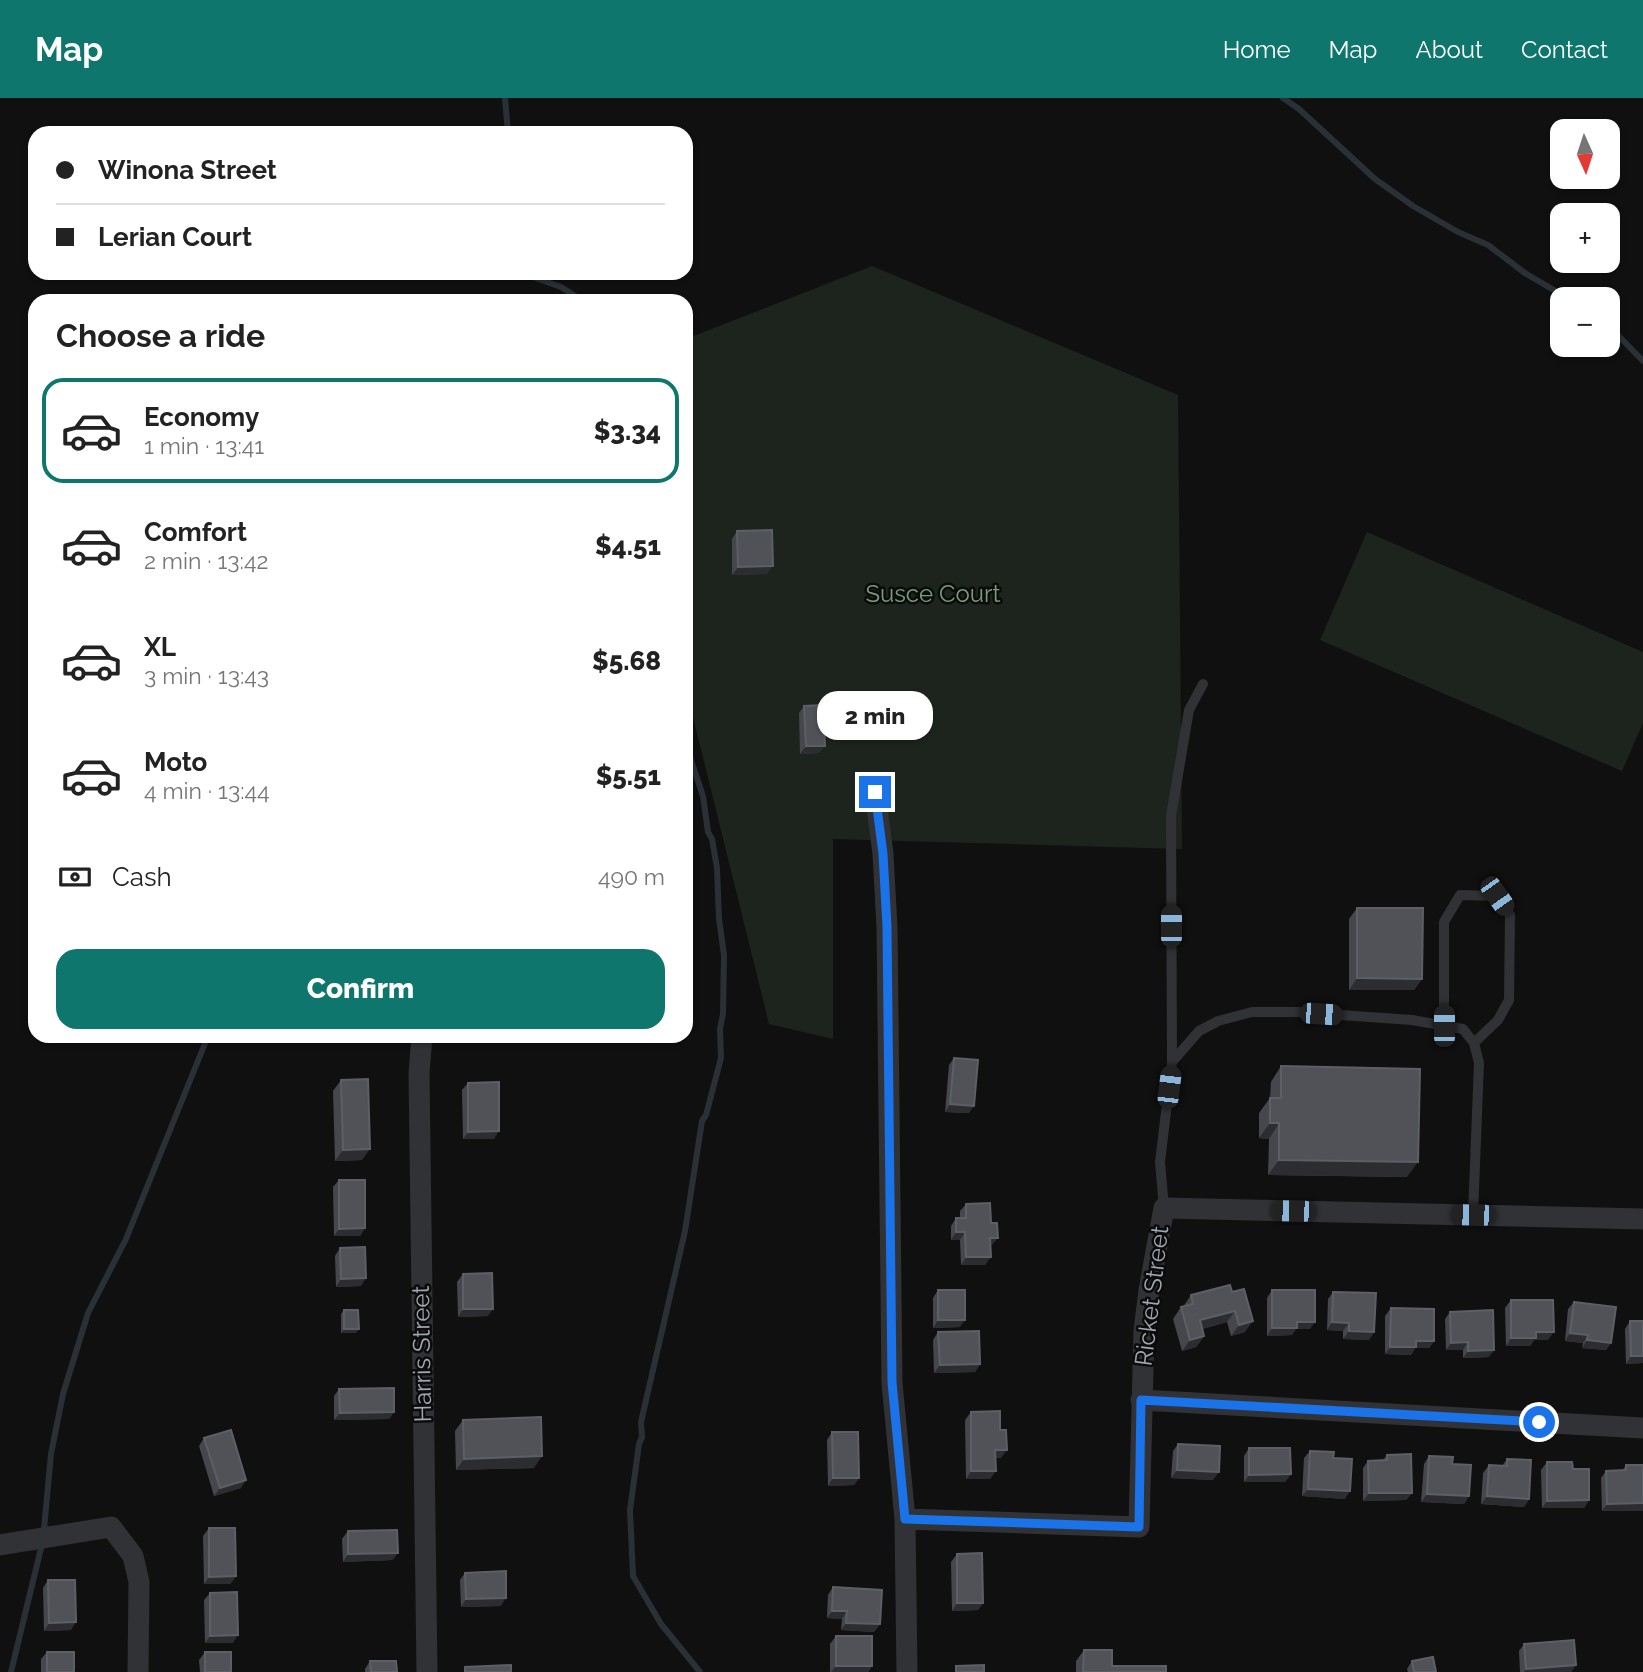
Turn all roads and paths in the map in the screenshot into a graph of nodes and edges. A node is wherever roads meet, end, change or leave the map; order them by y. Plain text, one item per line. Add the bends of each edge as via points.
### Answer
1 (1203, 684) dead end
2 (875, 792) dead end
3 (1444, 1026) junction
4 (421, 1043) edge
5 (1474, 1043) junction
6 (1172, 1062) junction
7 (1164, 1208) junction
8 (1473, 1215) junction
9 (1643, 1219) edge
10 (1141, 1400) junction
11 (1643, 1428) edge
12 (905, 1519) junction
13 (0, 1545) edge
14 (138, 1672) edge
15 (427, 1672) edge
16 (907, 1672) edge

1 - 6 lane via 1189,710 1171,816
2 - 12 street via 887,927 892,1382
3 - 5 lane via 1463,1028
3 - 5 lane via 1444,922 1460,895 1497,896 1510,915 1509,1000 1498,1020
3 - 6 lane via 1412,1020 1252,1012 1199,1031
4 - 15 street, Harris Street
5 - 8 lane via 1479,1063
6 - 7 lane via 1160,1162
7 - 8 street, Ricket Street
7 - 10 street, Ricket Street via 1149,1290
8 - 9 street, Ricket Street
10 - 11 street
10 - 12 street, Ricket Street via 1139,1527
12 - 16 street
13 - 14 street via 111,1527 133,1556 139,1582

